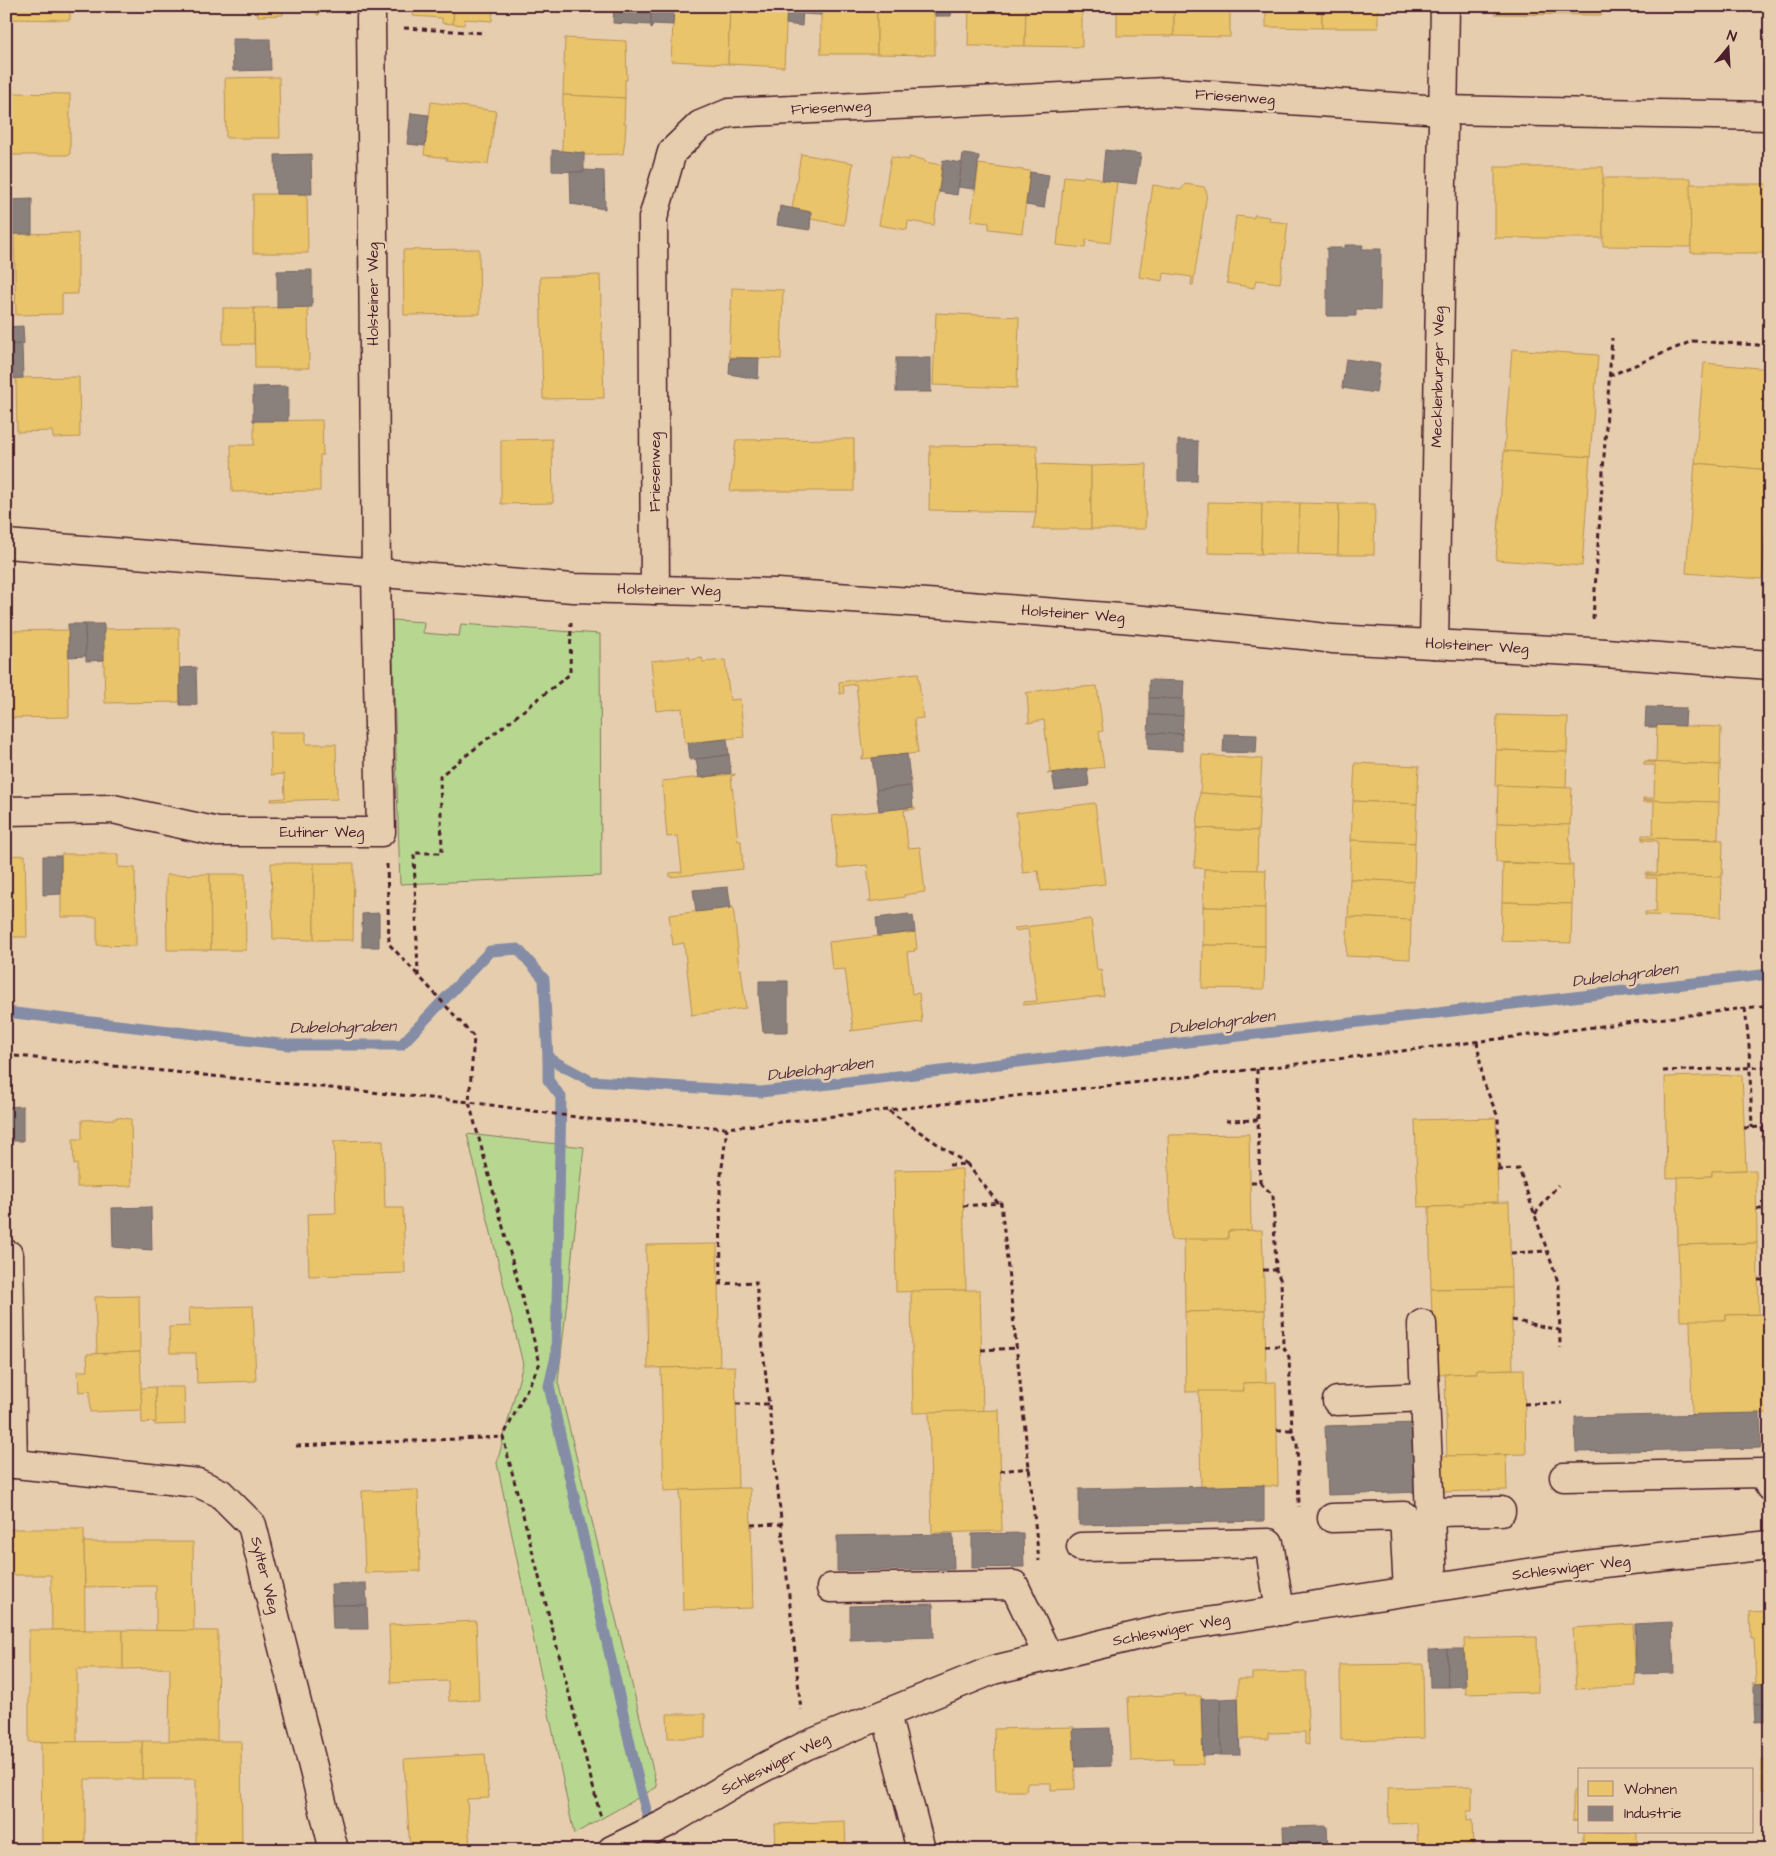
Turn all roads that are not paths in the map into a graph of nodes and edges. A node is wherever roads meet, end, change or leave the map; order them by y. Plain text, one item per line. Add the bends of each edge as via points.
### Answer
1 (1445, 6) edge
2 (371, 21) road end
3 (1442, 110) junction
4 (1770, 116) edge
5 (6, 544) edge
6 (376, 572) junction
7 (655, 590) junction
8 (1434, 644) junction
9 (1770, 665) edge
10 (6, 811) edge
11 (6, 1254) edge
12 (1422, 1324) dead end
13 (1425, 1397) junction
14 (1337, 1401) dead end
15 (10, 1464) edge
16 (1564, 1477) dead end
17 (1770, 1487) edge
18 (1502, 1510) dead end
19 (1430, 1512) junction
20 (1332, 1518) dead end
21 (1770, 1545) edge
22 (1081, 1547) dead end
23 (831, 1588) dead end
24 (1421, 1589) junction
25 (1280, 1611) junction
26 (1048, 1656) junction
27 (886, 1714) junction
28 (334, 1850) edge
29 (612, 1850) edge
30 (921, 1850) edge

1 - 3 street, Mecklenburger Weg
2 - 6 street, Holsteiner Weg
3 - 4 street
3 - 7 street, Friesenweg via 1165,92 729,113 700,125 672,152 653,218
3 - 8 street, Mecklenburger Weg
5 - 6 street, Holsteiner Weg
6 - 7 street, Holsteiner Weg via 572,588
6 - 10 street, Eutiner Weg via 381,832 218,832 113,809
7 - 8 street, Holsteiner Weg via 777,593 956,605 1332,639
8 - 9 street, Holsteiner Weg
11 - 15 street via 10,1255
12 - 13 street
13 - 14 street
13 - 19 street
15 - 28 street, Sylter Weg via 198,1483 220,1493 252,1525
16 - 17 street via 1763,1473
18 - 19 street
19 - 24 street
20 - 24 street via 1404,1516
21 - 24 street, Schleswiger Weg via 1567,1566
22 - 25 street via 1269,1544
23 - 26 street via 1014,1585
24 - 25 street, Schleswiger Weg
25 - 26 street, Schleswiger Weg via 1173,1627
26 - 27 street, Schleswiger Weg via 994,1670
27 - 29 street, Schleswiger Weg via 805,1746
27 - 30 street

